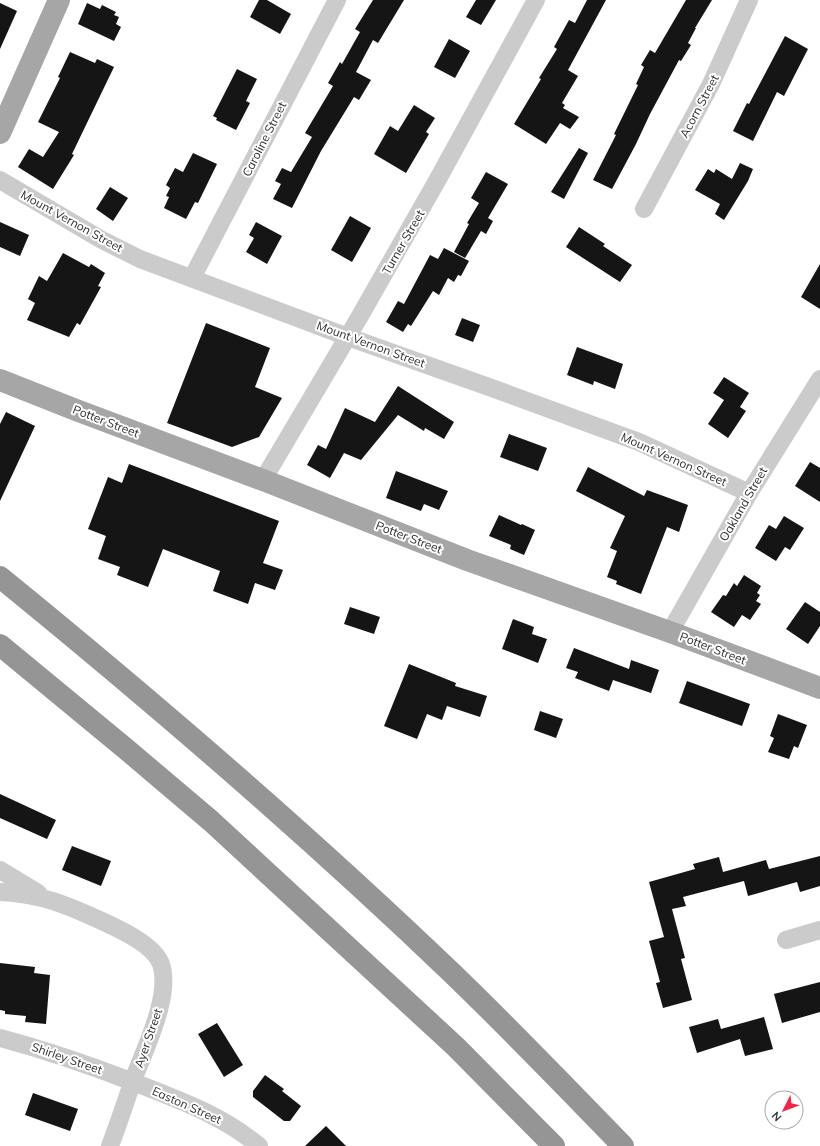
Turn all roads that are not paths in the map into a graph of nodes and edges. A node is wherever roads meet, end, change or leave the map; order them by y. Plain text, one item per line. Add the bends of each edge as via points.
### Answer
1 (59, 0) edge
2 (336, 0) edge
3 (536, 0) edge
4 (749, 0) edge
5 (0, 132) edge
6 (0, 180) edge
7 (644, 210) dead end
8 (192, 278) junction
9 (348, 337) junction
10 (820, 379) edge
11 (0, 380) edge
12 (262, 480) junction
13 (749, 492) junction
14 (0, 577) edge
15 (670, 632) junction
16 (0, 645) edge
17 (820, 688) edge
18 (0, 870) edge
19 (0, 892) edge
20 (48, 899) junction
21 (820, 930) edge
22 (786, 940) dead end
23 (0, 1038) edge
24 (133, 1082) junction
25 (575, 1097) junction
26 (110, 1146) edge
27 (259, 1146) edge
28 (554, 1146) edge
29 (623, 1146) edge
30 (640, 1146) edge

1 - 5 main road
2 - 8 street, Caroline Street
3 - 9 street, Turner Street
4 - 7 street, Acorn Street via 711,84
6 - 8 street, Mount Vernon Street via 102,240 140,259
8 - 9 street, Mount Vernon Street
9 - 12 street, Turner Street
9 - 13 street, Mount Vernon Street via 639,442
10 - 13 street, Oakland Street
11 - 12 main road, Potter Street
12 - 15 main road, Potter Street via 467,560
13 - 15 street, Oakland Street
14 - 25 highway via 147,698 335,864 453,974
15 - 17 main road, Potter Street
16 - 28 highway via 211,821 456,1047
18 - 20 street
19 - 20 street
20 - 24 street, Ayer Street via 67,905 126,933 153,952 161,964 163,977 153,1033
21 - 22 street
23 - 24 street, Shirley Street via 70,1058
24 - 26 street, Ayer Street
24 - 27 street, Easton Street via 208,1112
25 - 29 highway
25 - 30 highway

